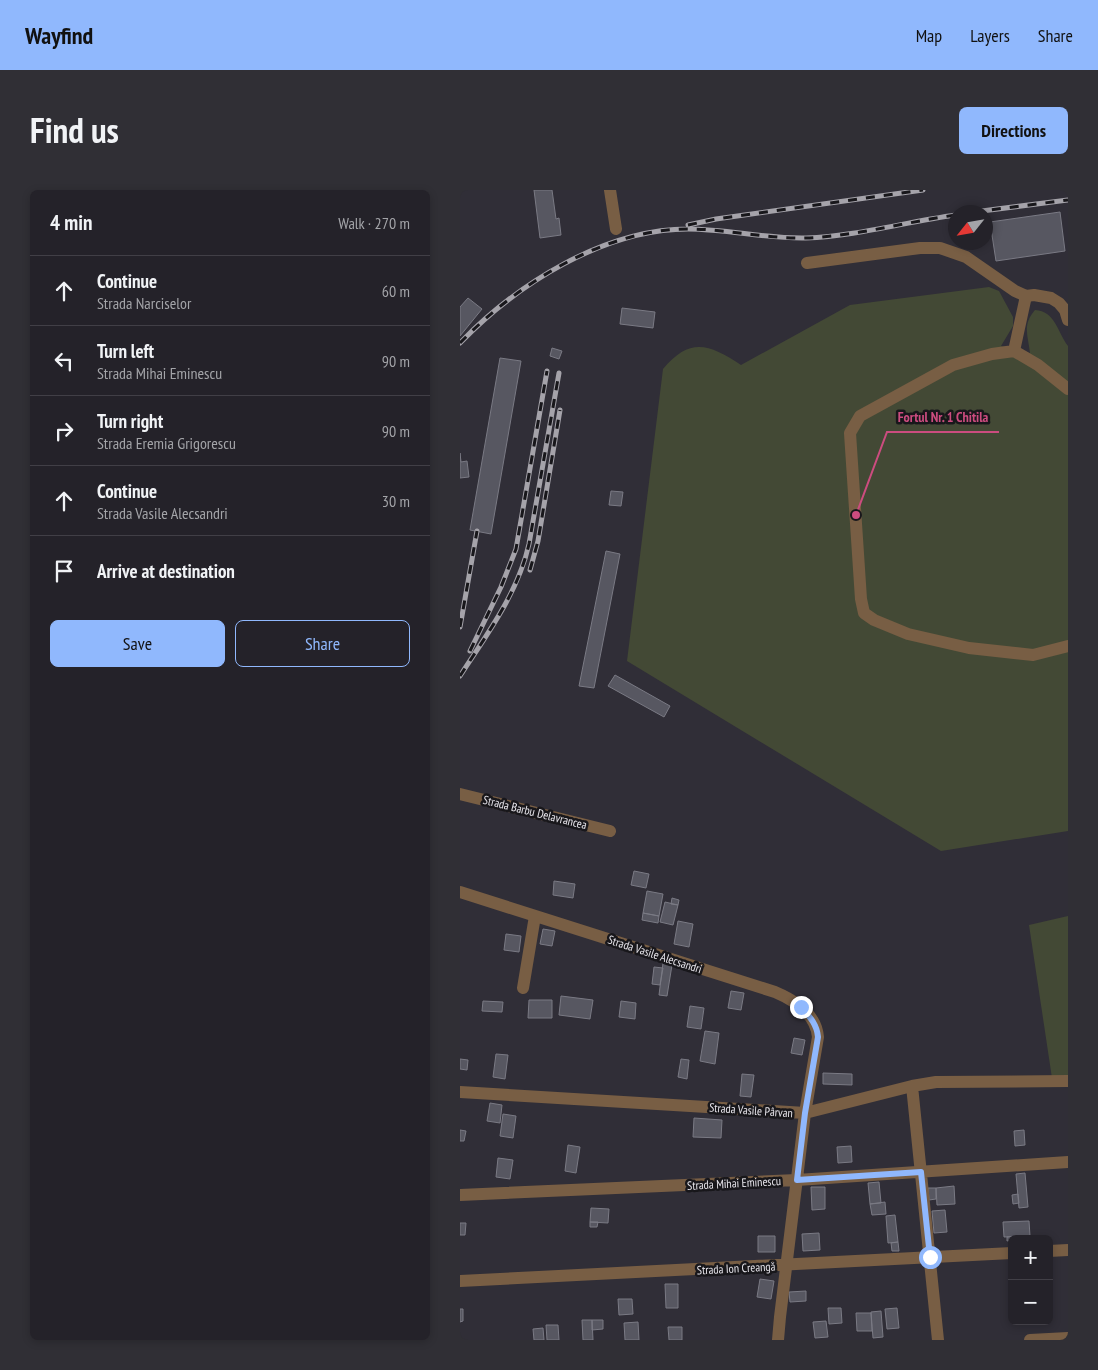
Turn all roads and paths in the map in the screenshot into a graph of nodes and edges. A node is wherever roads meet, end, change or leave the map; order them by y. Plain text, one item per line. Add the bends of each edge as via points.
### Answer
1 (610, 190) edge
2 (616, 229) dead end
3 (808, 263) dead end
4 (1026, 296) junction
5 (1068, 320) edge
6 (1014, 351) junction
7 (1068, 388) edge
8 (1068, 646) edge
9 (460, 794) edge
10 (610, 831) dead end
11 (460, 892) edge
12 (535, 916) junction
13 (523, 988) dead end
14 (1068, 1081) edge
15 (912, 1086) junction
16 (460, 1092) edge
17 (805, 1113) junction
18 (1068, 1162) edge
19 (921, 1172) junction
20 (797, 1180) junction
21 (460, 1195) edge
22 (1068, 1250) edge
23 (1053, 1251) edge
24 (1008, 1253) edge
25 (930, 1257) junction
26 (787, 1265) junction
27 (460, 1281) edge
28 (1068, 1338) edge
29 (778, 1340) edge
30 (938, 1340) edge
31 (1030, 1340) edge

1 - 2 street
3 - 4 street via 940,248 966,257
4 - 5 street via 1051,298 1059,302
4 - 6 street
6 - 7 street
6 - 8 street via 953,365 860,416 854,425 850,433 861,598 864,614 908,634 969,648 1033,655
9 - 10 street, Strada Barbu Delavrancea
11 - 12 street, Strada Vasile Alecsandri
12 - 13 street
12 - 17 street, Strada Vasile Alecsandri via 786,997 801,1007 816,1026 818,1037
14 - 15 street, Strada Vasile Pârvan via 936,1082
15 - 17 street, Strada Vasile Pârvan
15 - 19 street
16 - 17 street, Strada Vasile Pârvan
17 - 20 street, Strada Vasile Alecsandri
18 - 19 street, Strada Mihai Eminescu
19 - 20 street, Strada Mihai Eminescu
19 - 25 street
20 - 21 street, Strada Mihai Eminescu
20 - 26 street, Strada Vasile Alecsandri
22 - 23 street
24 - 25 street, Strada Ion Creangă
25 - 26 street, Strada Ion Creangă
25 - 30 street
26 - 27 street, Strada Ion Creangă
26 - 29 street, Strada Vasile Alecsandri
28 - 31 street

